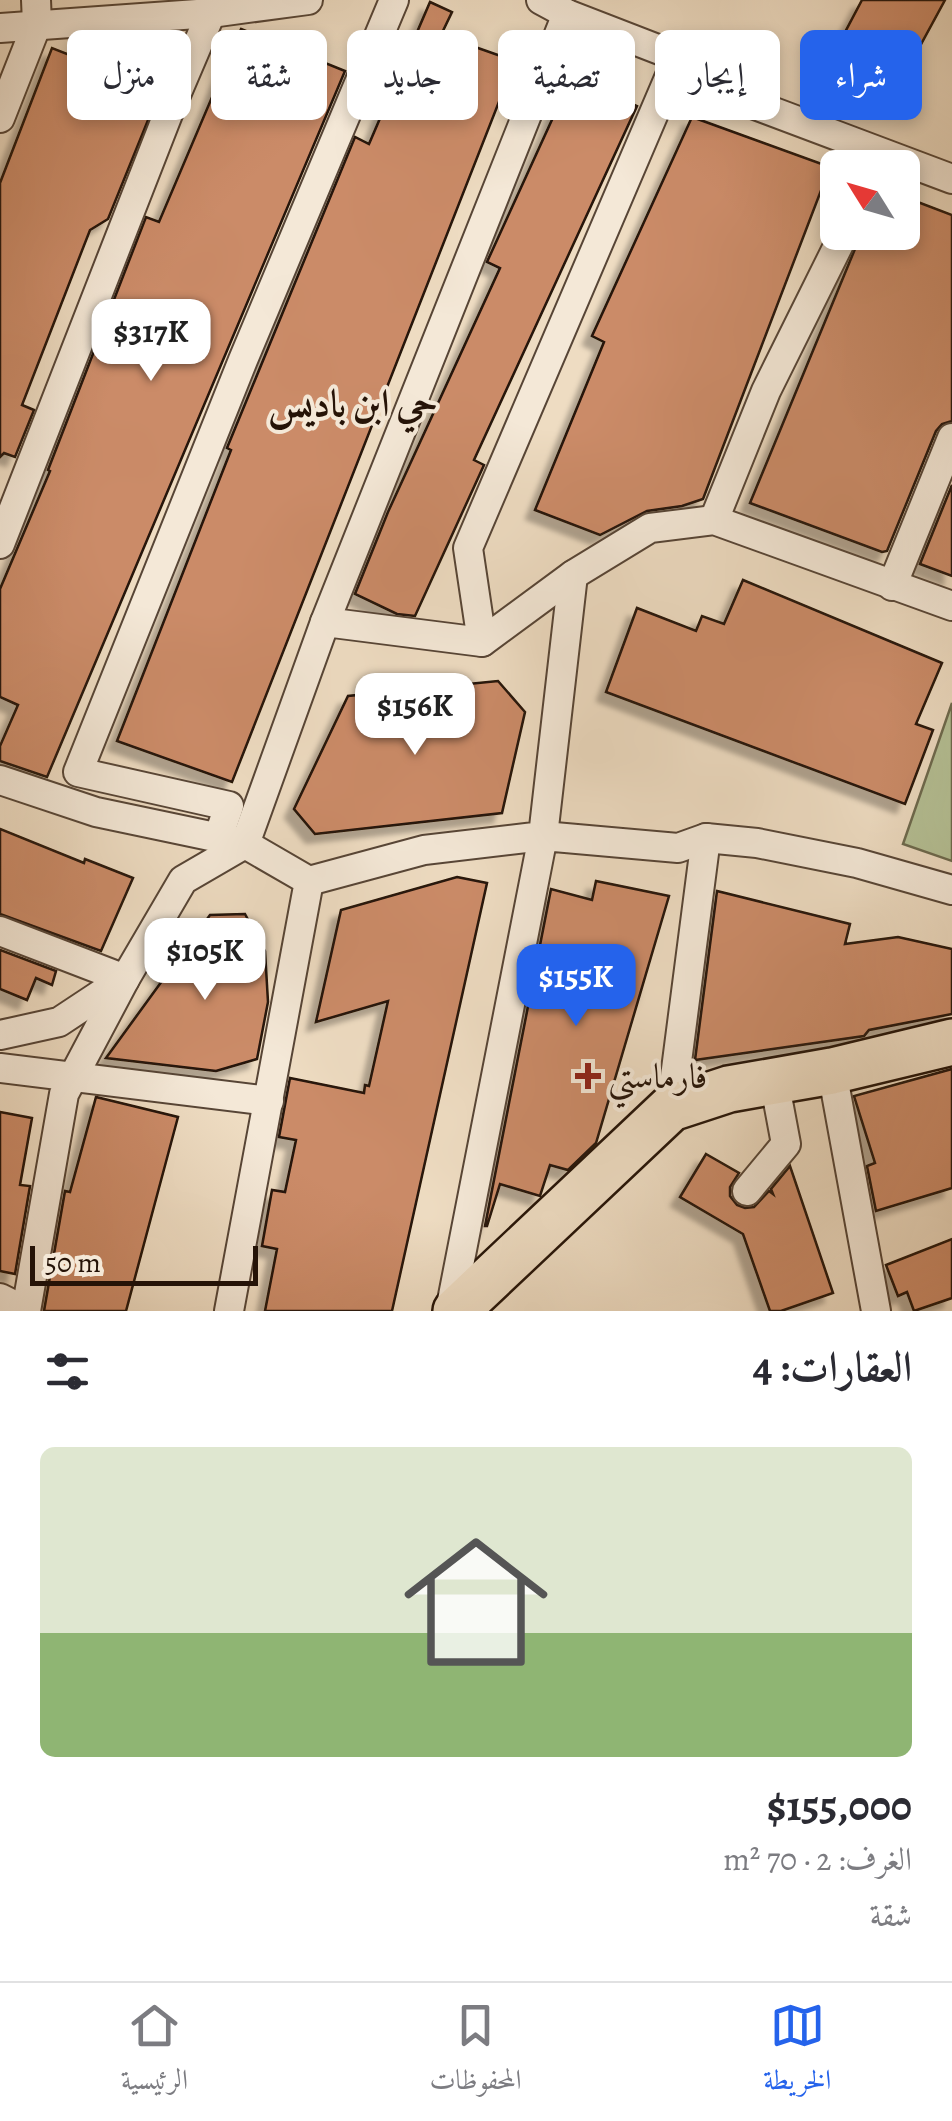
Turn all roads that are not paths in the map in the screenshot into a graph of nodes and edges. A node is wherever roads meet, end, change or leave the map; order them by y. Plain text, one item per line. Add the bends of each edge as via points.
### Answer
1 (308, 0) edge
2 (394, 0) edge
3 (541, 0) edge
4 (36, 12) edge
5 (211, 13) junction
6 (567, 14) junction
7 (0, 28) edge
8 (655, 47) edge
9 (655, 110) edge
10 (780, 117) edge
11 (0, 118) edge
12 (857, 150) edge
13 (920, 171) edge
14 (952, 179) edge
15 (836, 250) edge
16 (952, 438) edge
17 (714, 520) junction
18 (0, 544) edge
19 (574, 575) junction
20 (892, 586) junction
21 (952, 606) edge
22 (325, 622) junction
23 (482, 642) junction
24 (0, 780) edge
25 (543, 836) junction
26 (706, 838) junction
27 (231, 841) junction
28 (309, 880) junction
29 (952, 890) edge
30 (0, 931) edge
31 (126, 978) junction
32 (0, 1035) edge
33 (952, 1042) edge
34 (0, 1068) edge
35 (832, 1071) junction
36 (75, 1076) junction
37 (774, 1080) junction
38 (268, 1100) junction
39 (671, 1108) junction
40 (748, 1192) dead end
41 (0, 1298) edge
42 (26, 1311) edge
43 (229, 1311) edge
44 (453, 1311) edge
45 (876, 1311) edge

1 - 5 street
2 - 27 street via 78,772 229,806
3 - 6 street
4 - 5 street
4 - 7 street
4 - 11 street
5 - 18 street
6 - 8 street
6 - 22 street
9 - 23 street via 468,548
10 - 12 street
13 - 14 street
15 - 17 street via 766,392
16 - 20 street
17 - 19 street via 650,528
17 - 20 street
19 - 23 street
19 - 25 street
20 - 21 street
22 - 23 street
22 - 27 street
24 - 27 street via 96,812
25 - 26 street via 678,848
25 - 28 street via 424,850
25 - 44 street
26 - 29 street via 857,863
26 - 39 street
27 - 28 street
27 - 31 street via 183,880
28 - 38 street
30 - 31 street
31 - 32 street via 59,1022
31 - 36 street
33 - 35 main road
34 - 36 street
35 - 37 main road
35 - 45 street
36 - 38 street
36 - 42 street via 64,1094
37 - 39 main road
37 - 40 street via 786,1144
38 - 43 street
39 - 44 main road
41 - 42 street

